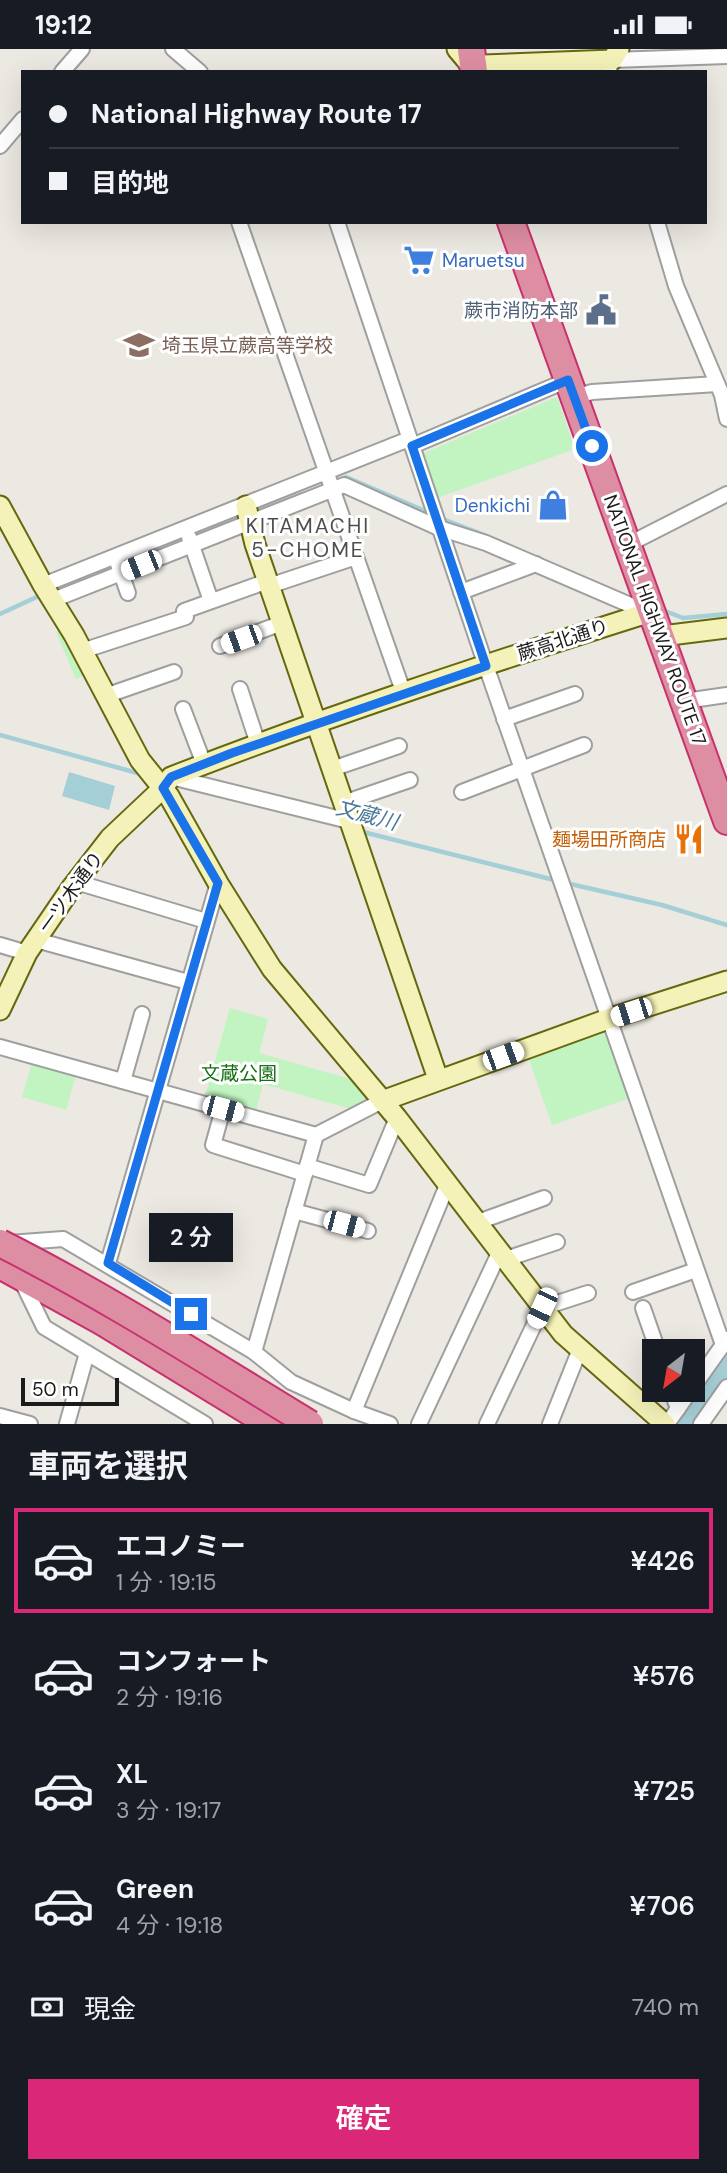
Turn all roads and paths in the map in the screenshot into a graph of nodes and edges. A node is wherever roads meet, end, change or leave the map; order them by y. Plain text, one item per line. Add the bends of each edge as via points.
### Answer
1 (82, 49) edge
2 (173, 49) edge
3 (567, 55) edge
4 (727, 57) edge
5 (468, 62) edge
6 (612, 62) edge
7 (64, 70) edge
8 (198, 70) edge
9 (21, 121) edge
10 (1, 141) edge
11 (244, 224) edge
12 (338, 224) edge
13 (512, 224) edge
14 (658, 224) edge
15 (571, 389) junction
16 (722, 391) edge
17 (727, 419) edge
18 (410, 443) junction
19 (330, 481) junction
20 (727, 494) edge
21 (0, 506) edge
22 (248, 514) junction
23 (439, 526) junction
24 (189, 537) junction
25 (629, 544) junction
26 (356, 557) junction
27 (118, 565) junction
28 (536, 565) junction
29 (269, 584) junction
30 (48, 592) junction
31 (461, 592) junction
32 (128, 593) dead end
33 (211, 601) junction
34 (653, 615) junction
35 (282, 623) junction
36 (727, 628) edge
37 (220, 646) dead end
38 (82, 651) junction
39 (486, 666) junction
40 (174, 671) dead end
41 (240, 689) dead end
42 (404, 694) junction
43 (575, 694) dead end
44 (727, 695) edge
45 (105, 696) junction
46 (685, 701) junction
47 (183, 709) dead end
48 (504, 719) junction
49 (317, 723) junction
50 (258, 744) junction
51 (584, 745) dead end
52 (399, 747) dead end
53 (204, 764) junction
54 (332, 769) junction
55 (522, 769) junction
56 (162, 780) junction
57 (410, 780) dead end
58 (462, 792) dead end
59 (349, 821) junction
60 (727, 821) edge
61 (76, 882) junction
62 (218, 883) junction
63 (206, 921) junction
64 (0, 945) edge
65 (32, 947) junction
66 (727, 981) edge
67 (188, 982) junction
68 (0, 1010) edge
69 (142, 1014) dead end
70 (608, 1019) junction
71 (0, 1047) edge
72 (438, 1079) junction
73 (123, 1081) junction
74 (157, 1091) junction
75 (382, 1101) junction
76 (223, 1109) junction
77 (397, 1118) junction
78 (316, 1135) junction
79 (306, 1170) junction
80 (448, 1183) junction
81 (544, 1198) dead end
82 (294, 1211) junction
83 (478, 1222) junction
84 (369, 1231) dead end
85 (557, 1243) dead end
86 (0, 1244) edge
87 (503, 1255) junction
88 (108, 1263) junction
89 (0, 1265) edge
90 (696, 1270) junction
91 (0, 1276) edge
92 (25, 1288) junction
93 (633, 1292) dead end
94 (588, 1293) dead end
95 (542, 1308) junction
96 (643, 1308) dead end
97 (654, 1339) edge
98 (725, 1342) edge
99 (580, 1349) junction
100 (254, 1352) junction
101 (87, 1353) junction
102 (727, 1387) edge
103 (676, 1402) edge
104 (678, 1409) junction
105 (354, 1412) junction
106 (0, 1416) edge
107 (30, 1424) edge
108 (67, 1424) edge
109 (205, 1424) edge
110 (258, 1424) edge
111 (270, 1424) edge
112 (301, 1424) edge
113 (310, 1424) edge
114 (390, 1424) edge
115 (419, 1424) edge
116 (487, 1424) edge
117 (550, 1424) edge
118 (666, 1424) edge
119 (701, 1424) edge

1 - 7 street
2 - 8 street
3 - 5 street via 484,65
3 - 6 street
4 - 6 street
9 - 10 street
11 - 19 street
12 - 18 street
13 - 15 highway, NATIONAL HIGHWAY ROUTE 17
14 - 16 street via 676,286
15 - 16 street
15 - 18 street
15 - 25 highway, NATIONAL HIGHWAY ROUTE 17
16 - 17 street
18 - 19 street
18 - 23 street
19 - 22 street
19 - 23 street
19 - 26 street
20 - 25 street
21 - 30 street
22 - 24 street
22 - 29 street
23 - 28 street
23 - 31 street
24 - 27 street
24 - 33 street
25 - 34 highway, NATIONAL HIGHWAY ROUTE 17
26 - 29 street
26 - 42 street
27 - 30 street
27 - 32 street
28 - 31 street
28 - 34 street
29 - 33 street
29 - 35 street
30 - 38 street
31 - 39 street
33 - 38 street
34 - 36 street, 蕨高北通り
34 - 39 street, 蕨高北通り via 641,615
34 - 46 highway, NATIONAL HIGHWAY ROUTE 17
35 - 37 street
35 - 49 street
38 - 45 street
39 - 42 street, 蕨高北通り
39 - 48 street
40 - 45 street
41 - 50 street
42 - 49 street, 蕨高北通り
43 - 48 street
44 - 46 street
45 - 56 street
46 - 60 highway, NATIONAL HIGHWAY ROUTE 17
47 - 53 street
48 - 55 street
49 - 50 street, 蕨高北通り
49 - 54 street
50 - 53 street, 蕨高北通り
51 - 55 street
52 - 54 street
53 - 56 street, 蕨高北通り
54 - 59 street
55 - 58 street
55 - 70 street
56 - 59 street
56 - 61 street, 一ツ木通り
56 - 62 street
57 - 59 street
59 - 72 street
61 - 63 street
61 - 65 street, 一ツ木通り
62 - 63 street
62 - 75 street via 272,969
63 - 67 street
64 - 65 street
65 - 67 street
65 - 68 street, 一ツ木通り
66 - 70 street
67 - 74 street
69 - 73 street
70 - 72 street
70 - 90 street
71 - 73 street
72 - 75 street
73 - 74 street
74 - 76 street
74 - 88 street
75 - 77 street
75 - 78 street
76 - 78 street
76 - 79 street via 213,1145
77 - 79 street via 369,1185
77 - 80 street
78 - 79 street
79 - 82 street
80 - 83 street
80 - 105 street
81 - 83 street
82 - 84 street
82 - 100 street
83 - 87 street
85 - 87 street
86 - 88 street via 63,1239
86 - 112 highway
86 - 113 highway, bridge via 114,1305
87 - 95 street
87 - 115 street
88 - 100 street
89 - 111 highway
90 - 93 street
90 - 98 street
91 - 92 highway
92 - 101 street via 44,1327
92 - 110 highway
94 - 95 street
95 - 99 street
95 - 116 street
96 - 97 street
98 - 104 street
99 - 117 street
99 - 118 street
100 - 105 street via 291,1382
101 - 108 street
101 - 109 street
102 - 119 street
103 - 104 street
104 - 118 street
105 - 114 street
106 - 107 street

